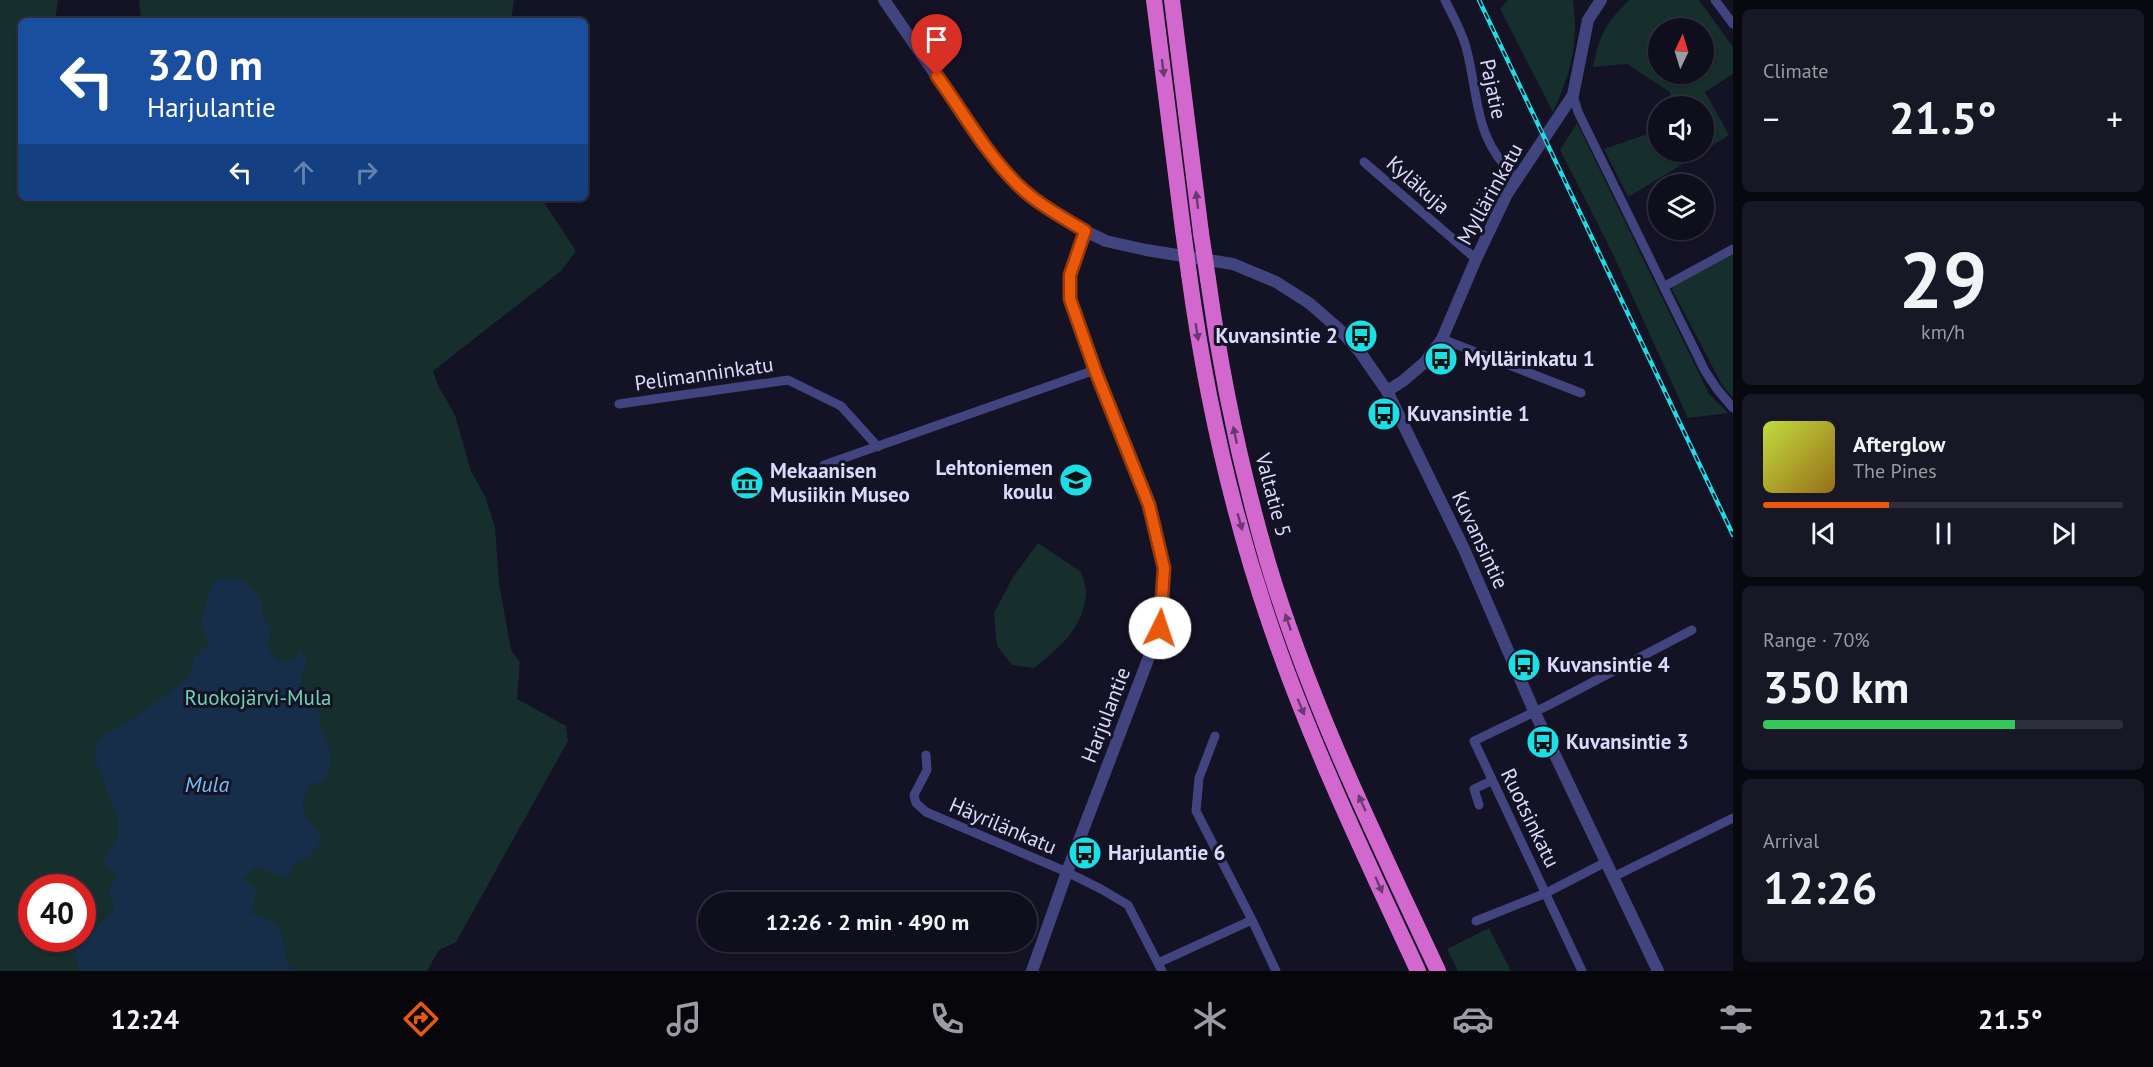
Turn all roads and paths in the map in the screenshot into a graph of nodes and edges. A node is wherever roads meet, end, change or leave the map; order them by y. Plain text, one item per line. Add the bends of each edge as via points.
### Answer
1 (884, 0) edge
2 (1154, 0) edge
3 (1172, 0) edge
4 (1178, 0) edge
5 (1445, 0) edge
6 (1601, 0) edge
7 (1715, 0) edge
8 (1733, 24) edge
9 (1177, 44) junction
10 (1573, 95) junction
11 (1364, 162) dead end
12 (1517, 179) junction
13 (1085, 231) junction
14 (1733, 249) edge
15 (1476, 259) junction
16 (1665, 286) junction
17 (1442, 339) junction
18 (1095, 370) junction
19 (1387, 391) junction
20 (1581, 393) dead end
21 (619, 404) dead end
22 (1733, 408) edge
23 (878, 447) junction
24 (824, 465) dead end
25 (1692, 630) dead end
26 (1534, 711) junction
27 (1215, 736) dead end
28 (926, 755) dead end
29 (1491, 781) junction
30 (1479, 805) dead end
31 (1733, 818) edge
32 (1606, 862) junction
33 (1067, 872) junction
34 (1613, 877) junction
35 (1546, 893) junction
36 (1252, 920) junction
37 (1476, 921) dead end
38 (1160, 967) edge
39 (1032, 971) edge
40 (1276, 971) edge
41 (1418, 971) edge
42 (1438, 971) edge
43 (1582, 971) edge
44 (1658, 971) edge

1 - 13 street via 994,159 1049,210
2 -> 41 highway, Valtatie 5, bridge via 1197,335 1221,452 1250,558 1291,681
3 - 9 highway, Valtatie 5
4 - 9 highway
5 - 12 street, Pajatie via 1467,50 1484,132 1495,154
6 - 10 street, Myllärinkatu via 1588,20
7 - 8 street
42 -> 9 highway, Valtatie 5, bridge via 1316,699 1269,565 1229,405 1201,233
10 - 12 street, Myllärinkatu
10 - 16 street
11 - 15 street, Kyläkuja
12 - 15 street, Myllärinkatu
13 - 18 street, Harjulantie via 1070,275 1070,299
13 - 19 street, Kuvansintie via 1106,241 1146,250 1233,264 1276,282 1339,329
14 - 16 street
15 - 17 street, Myllärinkatu
16 - 22 street via 1706,371
17 - 19 street, Myllärinkatu via 1425,362
17 - 20 street
18 - 23 street
18 - 33 street, Harjulantie via 1149,505 1164,568 1160,628
19 - 26 street, Kuvansintie via 1464,549
21 - 23 street, Pelimanninkatu via 788,380 841,406
23 - 24 street
25 - 26 street
26 - 29 street, Ruotsinkatu via 1474,741
26 - 32 street, Kuvansintie
27 - 36 street via 1199,778 1196,811
28 - 33 street, Häyrilänkatu via 927,770 914,795 926,812
29 - 30 street via 1474,789
29 - 35 street, Ruotsinkatu
31 - 34 street
32 - 34 street, Kuvansintie
32 - 35 street
33 - 38 street, Häyrilänkatu via 1128,905
33 - 39 street, Harjulantie
34 - 44 street, Kuvansintie
35 - 37 street
35 - 43 street, Ruotsinkatu
36 - 38 street
36 - 40 street

